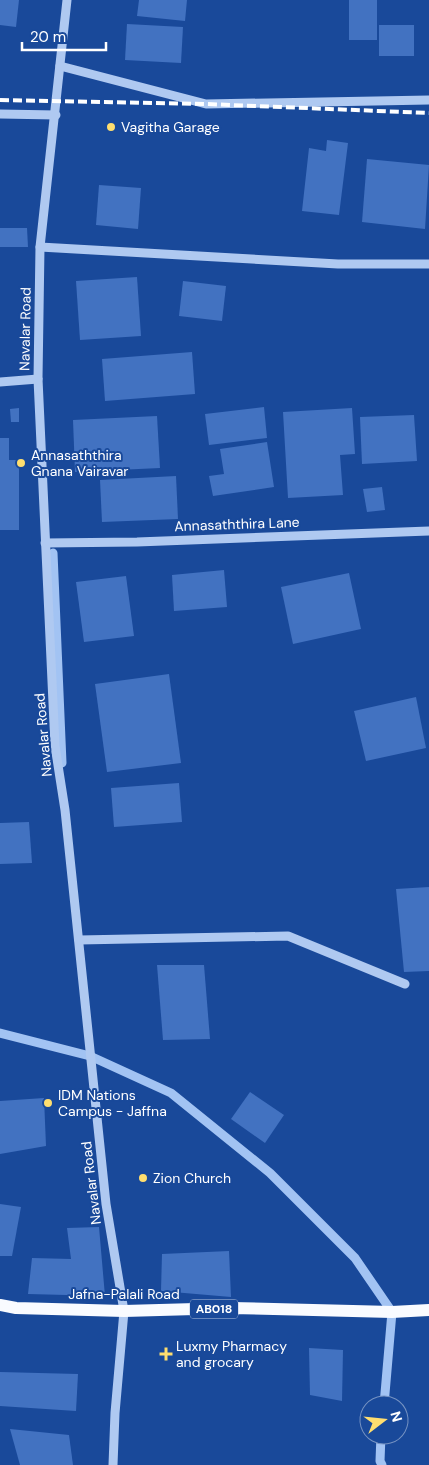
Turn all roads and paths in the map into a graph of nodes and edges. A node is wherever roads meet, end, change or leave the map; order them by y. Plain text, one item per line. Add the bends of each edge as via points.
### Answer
1 (67, 0) edge
2 (60, 66) junction
3 (429, 100) edge
4 (0, 114) edge
5 (56, 115) junction
6 (40, 247) junction
7 (429, 264) edge
8 (38, 379) junction
9 (0, 382) edge
10 (429, 530) edge
11 (45, 543) junction
12 (79, 940) junction
13 (405, 984) dead end
14 (0, 1305) edge
15 (429, 1310) edge
16 (124, 1311) junction
17 (113, 1465) edge

1 - 2 street, Navalar Road
2 - 3 street via 206,104
2 - 5 street, Navalar Road
4 - 5 street
5 - 6 street, Navalar Road
6 - 7 street via 338,264
6 - 8 street, Navalar Road
8 - 9 street
8 - 11 street, Navalar Road
10 - 11 street, Annasaththira Lane
11 - 12 street, Navalar Road via 55,746
12 - 13 street via 288,936
12 - 16 street, Navalar Road via 106,1204
14 - 16 main road, Jafna-Palali Road / AB018
15 - 16 main road, Jafna-Palali Road / AB018 via 231,1308
16 - 17 street, Navalar Road

